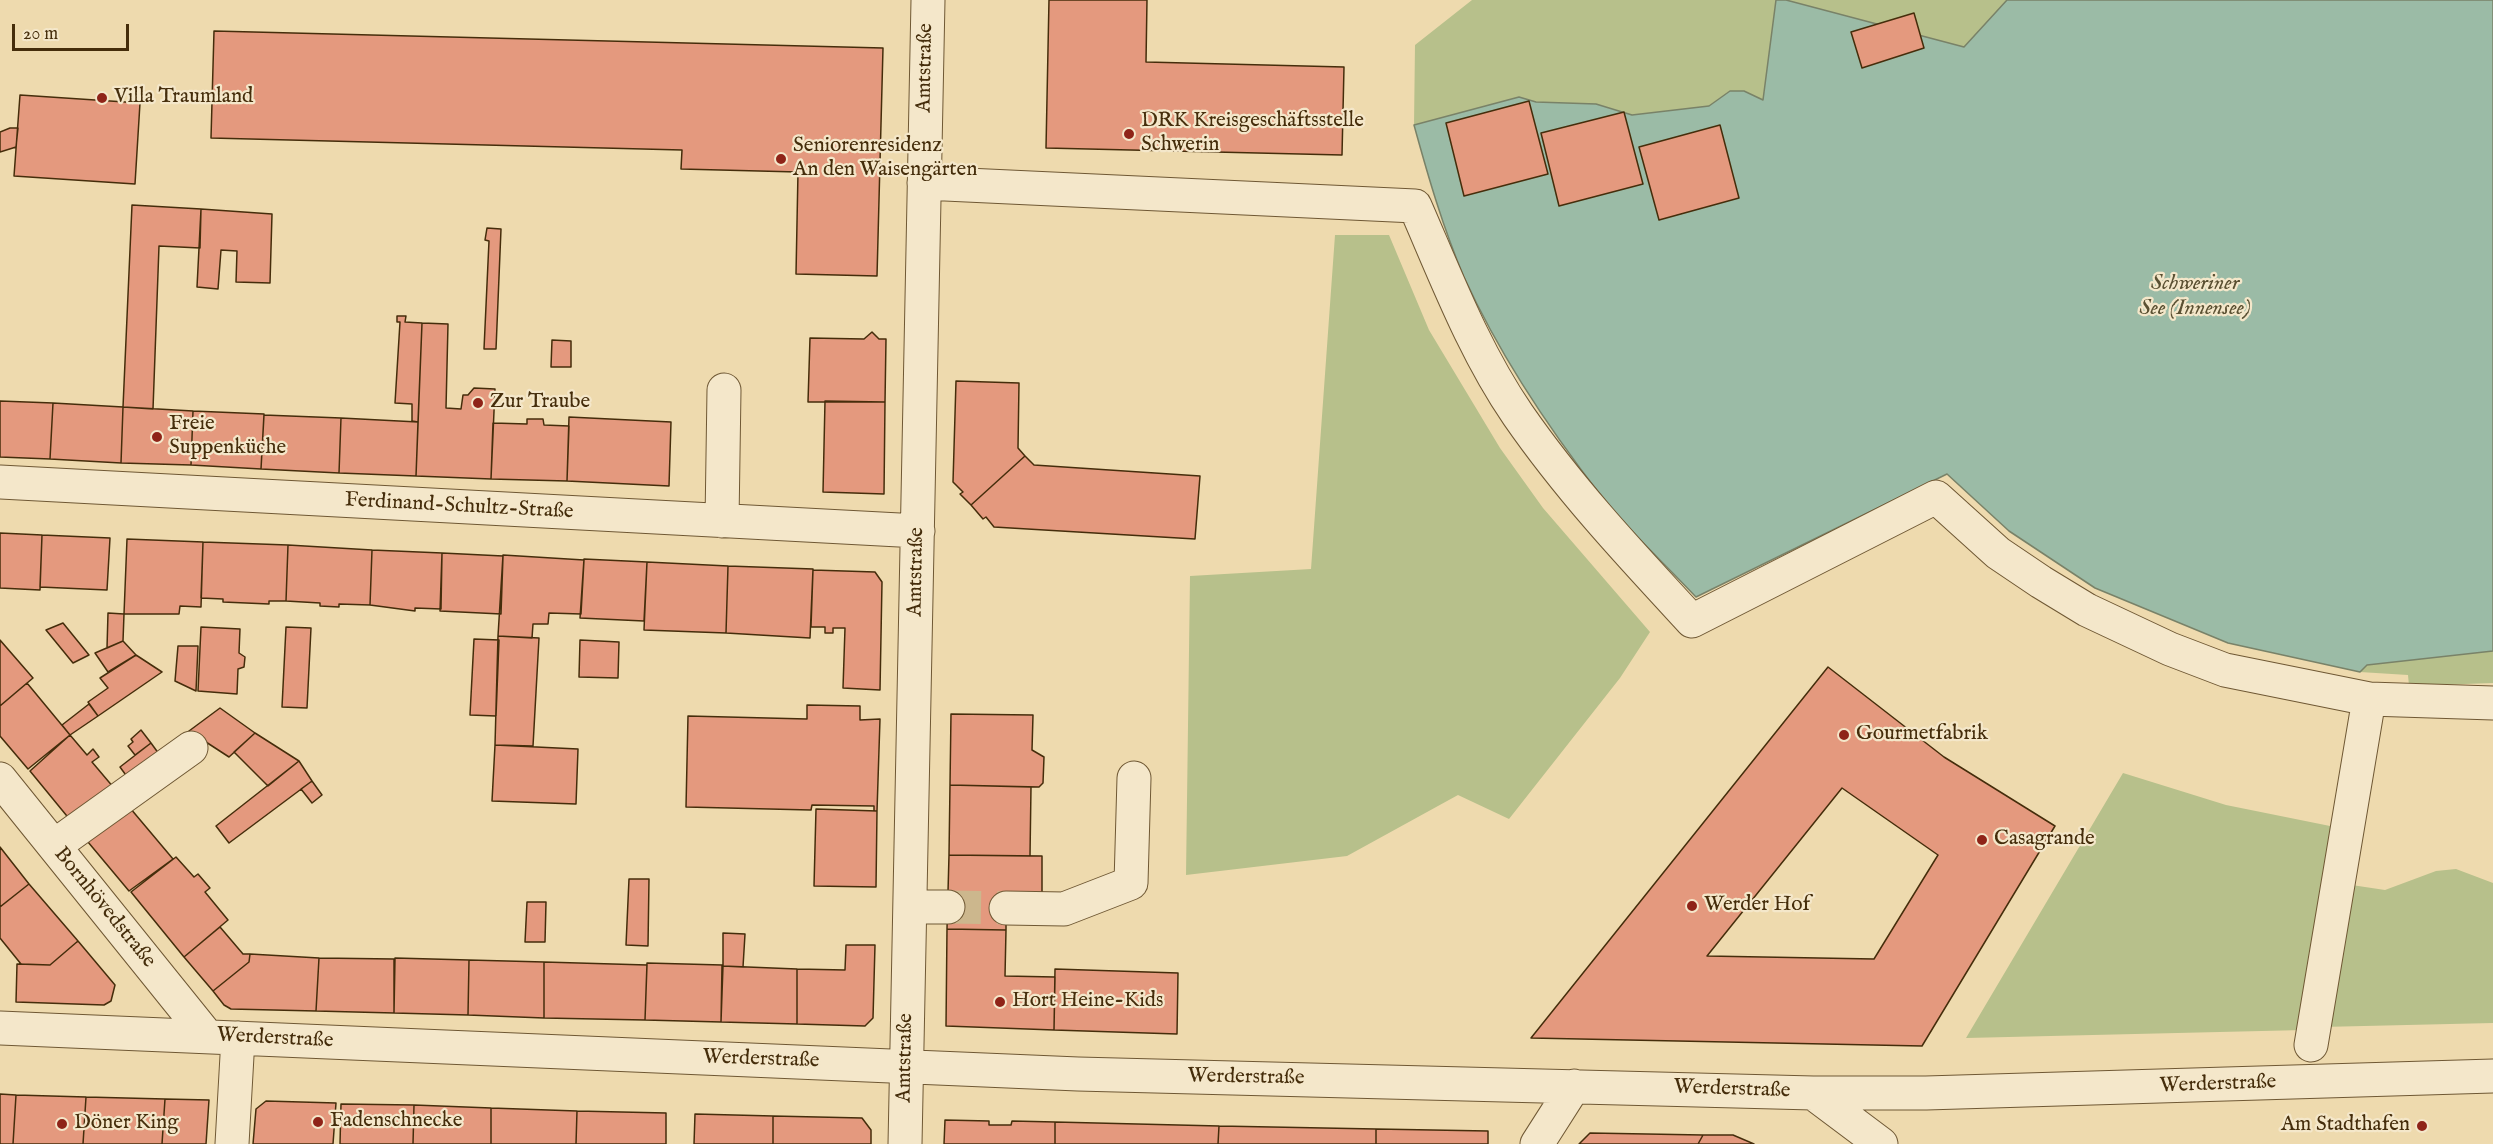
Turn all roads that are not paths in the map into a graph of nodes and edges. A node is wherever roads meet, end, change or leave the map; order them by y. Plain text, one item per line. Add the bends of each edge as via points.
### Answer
1 (928, 0) edge
2 (924, 183) junction
3 (724, 390) dead end
4 (0, 482) edge
5 (722, 521) junction
6 (918, 531) junction
7 (2369, 699) junction
8 (2493, 703) edge
9 (191, 748) dead end
10 (1134, 778) dead end
11 (0, 779) edge
12 (54, 846) junction
13 (910, 907) junction
14 (948, 908) tunnel mouth
15 (1006, 908) tunnel mouth
16 (0, 1028) edge
17 (223, 1037) junction
18 (2311, 1045) dead end
19 (905, 1066) junction
20 (2493, 1076) edge
21 (1574, 1086) junction
22 (1813, 1093) junction
23 (232, 1144) edge
24 (905, 1144) edge
25 (1537, 1144) edge
26 (1881, 1144) edge

1 - 2 street, Amtstraße
2 - 6 street, Amtstraße
2 - 7 street via 1415,206 1471,335 1517,414 1593,514 1692,621 1936,498 1998,553 2041,582 2087,610 2170,650 2225,670
3 - 5 street
4 - 5 street, Ferdinand-Schultz-Straße
5 - 6 street, Ferdinand-Schultz-Straße
6 - 13 street, Amtstraße
7 - 8 street
7 - 18 street
9 - 12 street
10 - 15 street via 1131,883 1064,909
11 - 12 street, Bornhövedstraße
12 - 17 street, Bornhövedstraße
13 - 14 street
13 - 19 street, Amtstraße
16 - 17 street, Werderstraße
17 - 19 street, Werderstraße
17 - 23 street
19 - 21 street, Werderstraße
19 - 24 street, Amtstraße
20 - 22 street, Werderstraße via 1926,1094
21 - 22 street, Werderstraße
21 - 25 street
22 - 26 street

